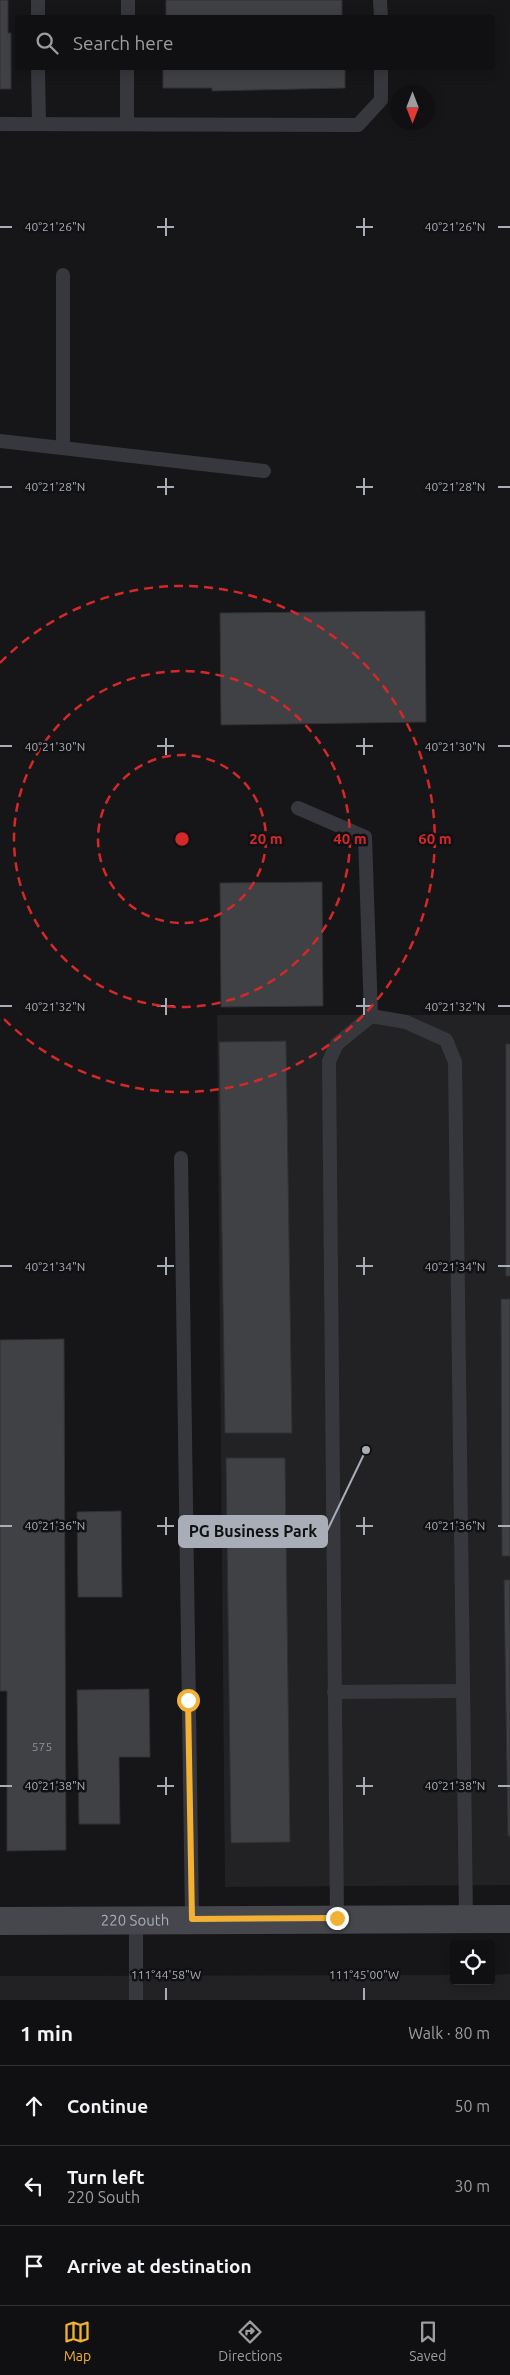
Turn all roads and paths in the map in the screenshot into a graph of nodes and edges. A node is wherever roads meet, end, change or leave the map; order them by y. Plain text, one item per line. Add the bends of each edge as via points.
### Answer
1 (38, 0) edge
2 (128, 0) edge
3 (380, 0) edge
4 (38, 15) edge
5 (128, 15) edge
6 (381, 15) edge
7 (38, 70) edge
8 (127, 70) edge
9 (381, 70) edge
10 (0, 124) edge
11 (39, 124) junction
12 (127, 124) junction
13 (62, 275) dead end
14 (0, 441) edge
15 (62, 448) junction
16 (264, 471) dead end
17 (298, 808) dead end
18 (371, 1016) junction
19 (181, 1158) dead end
20 (463, 1691) junction
21 (334, 1692) junction
22 (337, 1918) junction
23 (192, 1919) junction
24 (466, 1919) junction
25 (510, 1919) edge
26 (136, 1920) junction
27 (0, 1921) edge
28 (136, 2000) edge

1 - 4 lane
2 - 5 lane
3 - 6 lane
7 - 11 lane
8 - 12 lane
9 - 12 lane via 381,100 358,125
10 - 11 lane
11 - 12 lane
13 - 15 lane
14 - 15 lane
15 - 16 lane
17 - 18 lane via 365,837
18 - 20 lane via 406,1022 446,1040 455,1062
18 - 21 lane via 337,1044 329,1061
19 - 23 lane
20 - 21 lane
20 - 24 lane
21 - 22 lane
22 - 23 street, 220 South
22 - 24 street, 220 South
23 - 26 street, 220 South
24 - 25 street, 220 South
26 - 27 street, 220 South
26 - 28 lane

